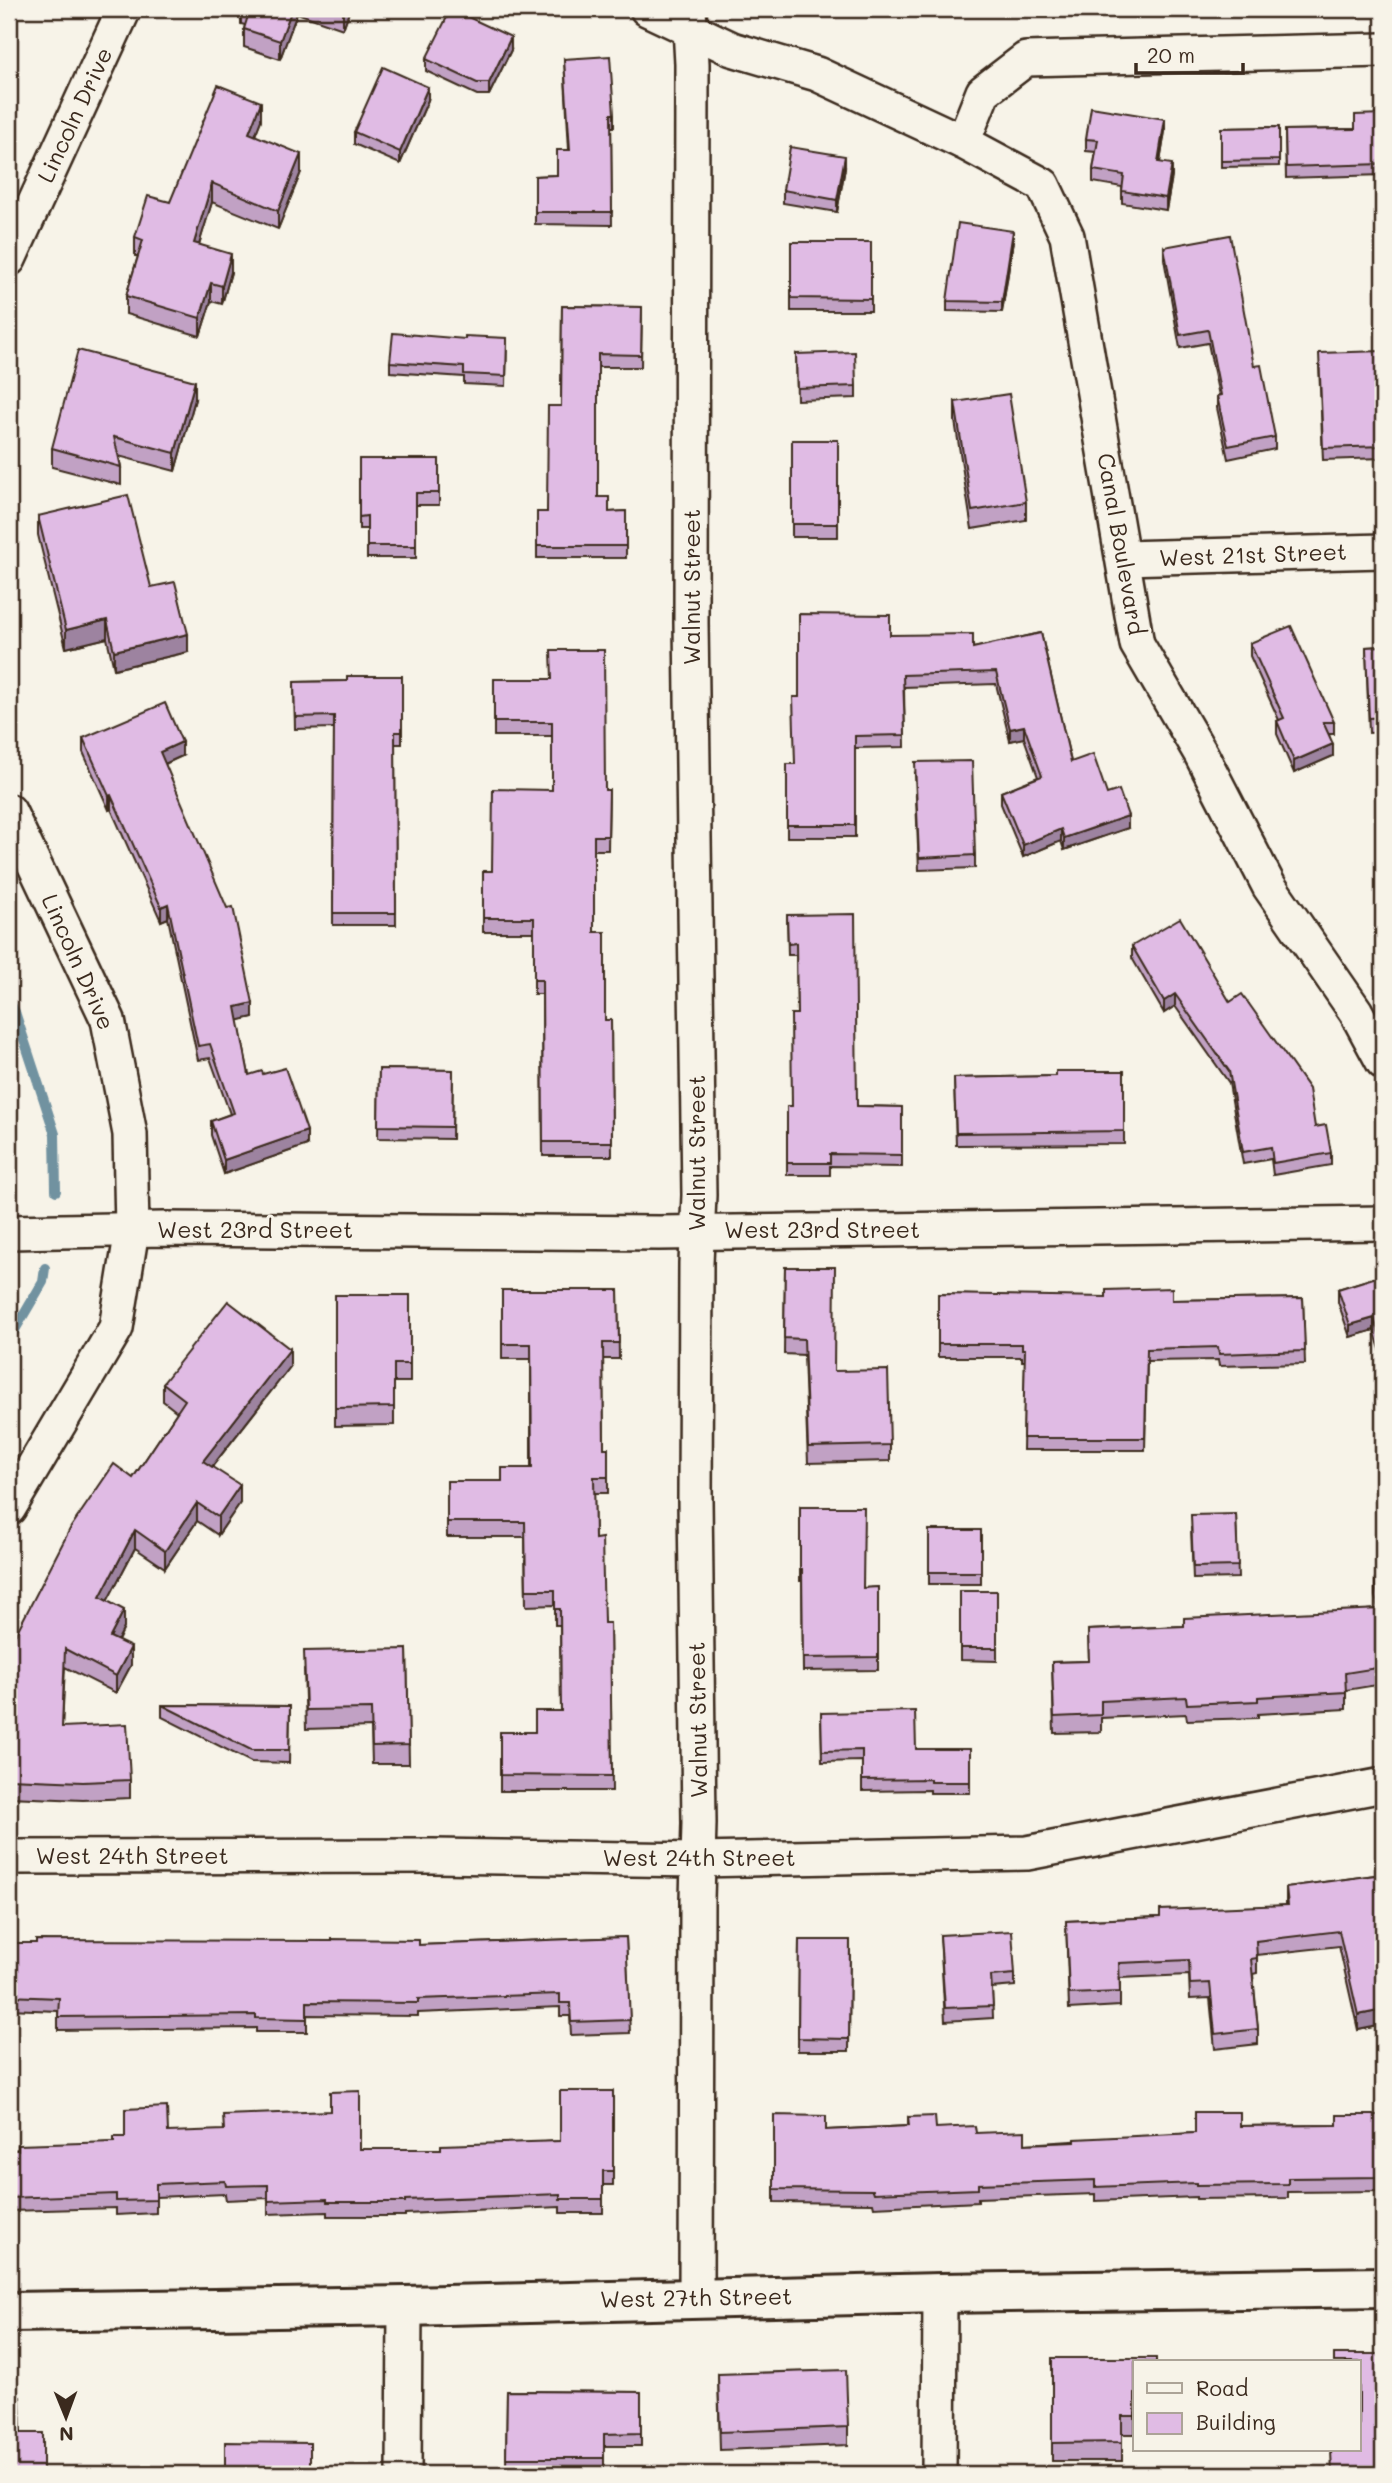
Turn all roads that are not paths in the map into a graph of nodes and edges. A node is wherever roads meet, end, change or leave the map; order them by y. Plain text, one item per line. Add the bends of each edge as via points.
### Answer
1 (124, 9) edge
2 (647, 9) edge
3 (689, 19) edge
4 (1383, 50) edge
5 (963, 142) junction
6 (9, 259) edge
7 (1383, 551) edge
8 (1123, 558) junction
9 (9, 811) edge
10 (1383, 1062) edge
11 (1383, 1223) edge
12 (132, 1230) junction
13 (697, 1231) junction
14 (9, 1232) edge
15 (9, 1508) edge
16 (1383, 1785) edge
17 (9, 1857) edge
18 (698, 1860) junction
19 (1383, 2287) edge
20 (940, 2293) junction
21 (696, 2298) junction
22 (405, 2306) junction
23 (9, 2312) edge
24 (404, 2474) edge
25 (939, 2474) edge

1 - 6 street, Lincoln Drive
2 - 3 street, Canal Boulevard
3 - 5 street, Canal Boulevard via 732,49 817,74
3 - 13 street, Walnut Street
4 - 5 street via 1026,59 983,92
5 - 8 street, Canal Boulevard via 1043,185 1066,236
7 - 8 street, West 21st Street
8 - 10 street, Canal Boulevard via 1137,644 1201,754 1269,886 1356,1012
9 - 12 street, Lincoln Drive via 108,1020 130,1134
11 - 13 street, West 23rd Street
12 - 13 street, West 23rd Street
12 - 14 street, West 23rd Street
12 - 15 street, Lincoln Drive via 116,1328
13 - 18 street, Walnut Street
16 - 18 street, West 24th Street via 1027,1853
17 - 18 street, West 24th Street
18 - 21 street, Walnut Street
19 - 20 main road, West 27th Street
20 - 21 main road, West 27th Street
20 - 25 street
21 - 22 main road, West 27th Street
22 - 23 main road, West 27th Street
22 - 24 street

